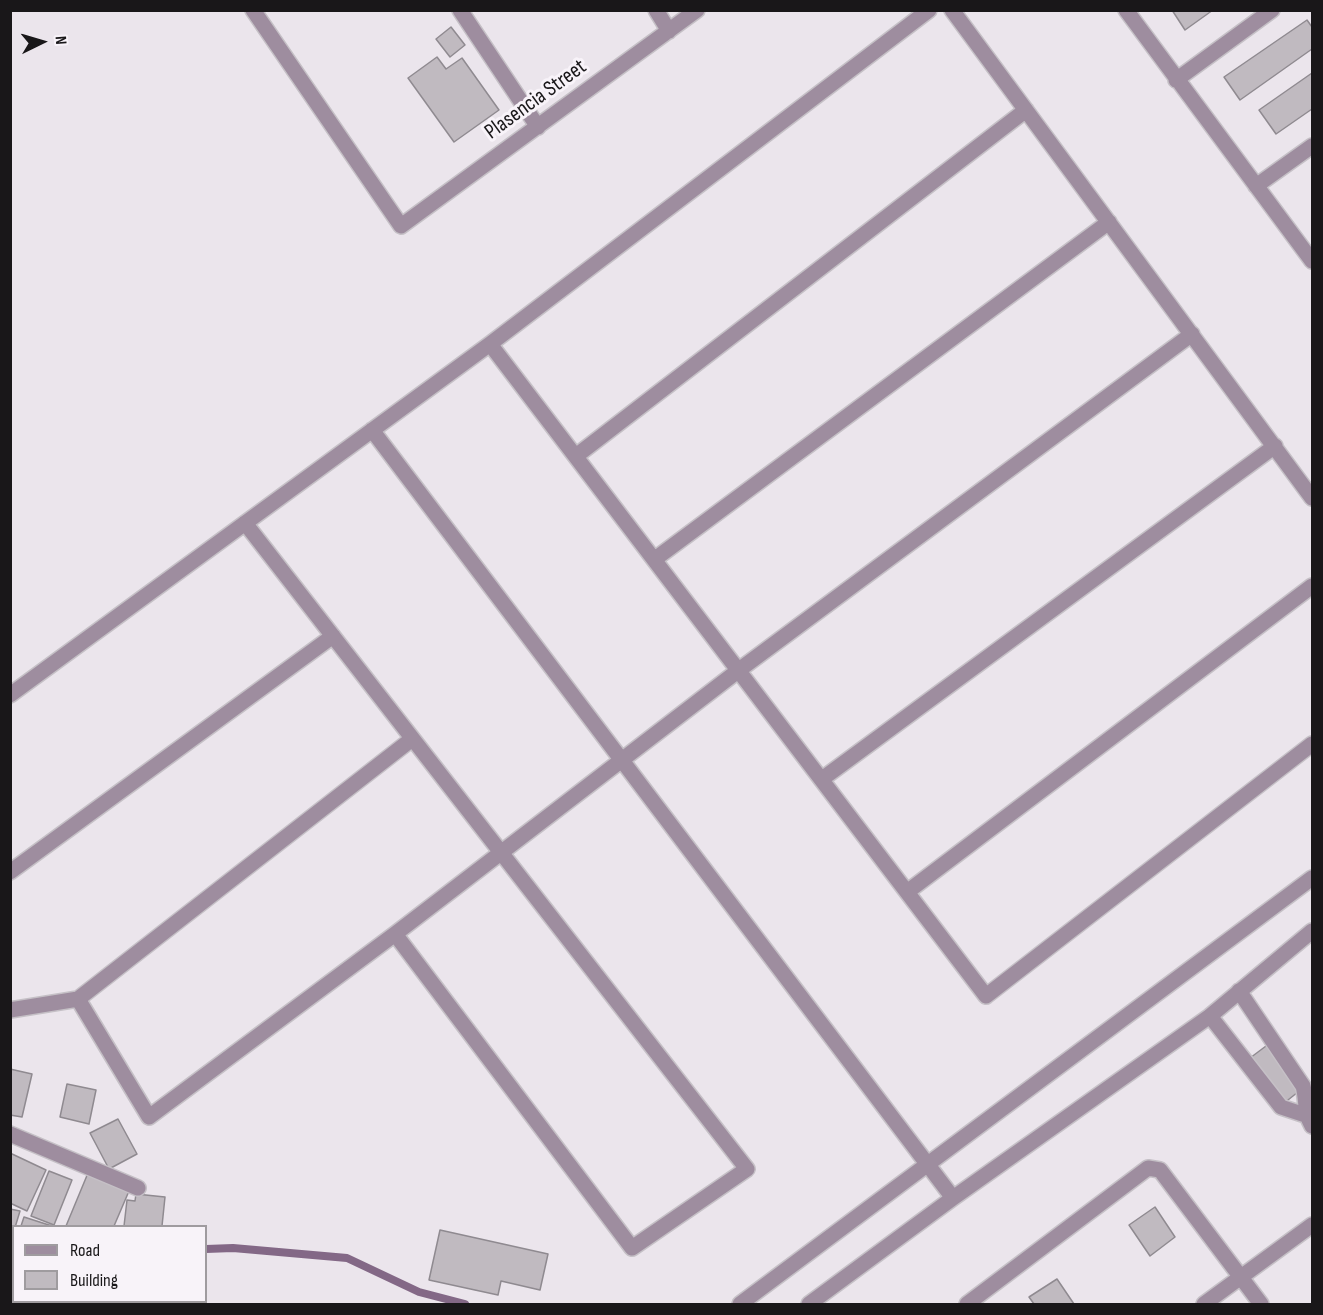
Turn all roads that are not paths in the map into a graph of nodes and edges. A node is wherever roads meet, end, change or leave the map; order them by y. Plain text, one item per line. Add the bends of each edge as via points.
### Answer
1 (253, 10) edge
2 (460, 10) edge
3 (656, 10) edge
4 (697, 10) edge
5 (929, 10) edge
6 (952, 10) edge
7 (1126, 10) edge
8 (1272, 10) edge
9 (669, 31) junction
10 (1176, 80) junction
11 (1026, 110) junction
12 (538, 127) junction
13 (1312, 146) edge
14 (1256, 186) junction
15 (1109, 222) junction
16 (1312, 261) edge
17 (1192, 334) junction
18 (490, 344) junction
19 (372, 430) junction
20 (1275, 446) junction
21 (576, 456) junction
22 (1312, 498) edge
23 (245, 523) junction
24 (655, 559) junction
25 (1312, 586) edge
26 (333, 636) junction
27 (739, 670) junction
28 (10, 695) edge
29 (412, 738) junction
30 (1312, 744) edge
31 (621, 761) junction
32 (822, 779) junction
33 (501, 853) junction
34 (10, 872) edge
35 (1312, 878) edge
36 (907, 892) junction
37 (1312, 932) edge
38 (395, 934) junction
39 (1239, 990) junction
40 (78, 999) junction
41 (10, 1010) edge
42 (1210, 1016) junction
43 (1309, 1120) edge
44 (10, 1134) edge
45 (928, 1163) junction
46 (138, 1188) dead end
47 (953, 1198) junction
48 (1312, 1225) edge
49 (1240, 1277) junction
50 (740, 1305) edge
51 (809, 1305) edge
52 (967, 1305) edge
53 (1204, 1305) edge
54 (1261, 1305) edge

1 - 12 street, Plasencia Street via 401,226
2 - 12 street
3 - 9 street
4 - 9 street, Plasencia Street
5 - 18 street
6 - 11 street
7 - 10 street
8 - 10 street
9 - 12 street, Plasencia Street
10 - 14 street
11 - 15 street
11 - 21 street
13 - 14 street
14 - 16 street
15 - 17 street
15 - 24 street
17 - 20 street
17 - 27 street
18 - 19 street
18 - 21 street
19 - 23 street
19 - 31 street
20 - 22 street
20 - 32 street
21 - 24 street
23 - 26 street
23 - 28 street
24 - 27 street
25 - 36 street
26 - 29 street
26 - 34 street
27 - 31 street
27 - 32 street
29 - 33 street
29 - 40 street
30 - 36 street via 986,996
31 - 33 street
31 - 45 street
32 - 36 street
33 - 38 street
33 - 38 street via 747,1169 632,1248
35 - 45 street
37 - 39 street
38 - 40 street via 149,1117
39 - 42 street
39 - 43 street via 1303,1086
40 - 41 street
42 - 43 street via 1281,1107
42 - 47 street
44 - 46 street
45 - 47 street
45 - 50 street
47 - 51 street
48 - 49 street
49 - 52 street via 1160,1170 1148,1168
49 - 53 street
49 - 54 street

